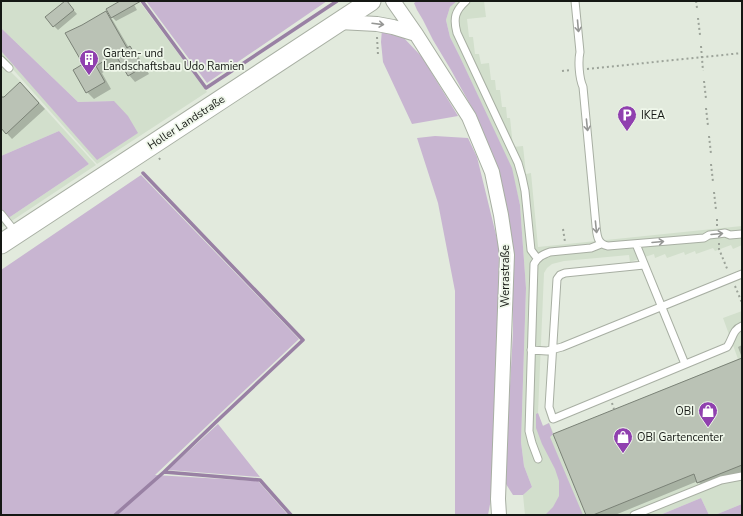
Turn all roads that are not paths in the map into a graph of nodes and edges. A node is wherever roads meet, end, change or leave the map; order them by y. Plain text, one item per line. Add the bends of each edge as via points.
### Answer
1 (371, 1) edge
2 (393, 1) edge
3 (466, 1) edge
4 (575, 1) edge
5 (339, 22) junction
6 (416, 34) junction
7 (1, 60) edge
8 (9, 68) dead end
9 (1, 214) edge
10 (17, 234) junction
11 (742, 234) edge
12 (1, 244) edge
13 (601, 244) junction
14 (636, 244) junction
15 (537, 258) junction
16 (644, 265) junction
17 (742, 274) edge
18 (661, 306) junction
19 (742, 326) edge
20 (553, 349) junction
21 (531, 350) junction
22 (685, 364) junction
23 (538, 459) dead end
24 (742, 476) edge
25 (498, 515) edge
26 (634, 515) edge

1 - 5 main road, Holler Landstraße
2 - 6 street, Werrastraße
3 - 15 lane via 455,17 457,33 518,163 525,191 531,250
4 -> 13 lane via 581,82 598,238
5 -> 6 street via 377,24
5 - 10 main road, Holler Landstraße via 150,143
6 - 25 street, Werrastraße via 469,117 492,172 501,215 507,255
7 - 8 lane
9 - 10 lane
10 - 12 main road, Holler Landstraße
14 -> 11 lane via 704,238 718,234
13 - 14 lane
13 - 15 lane via 592,248 550,252
14 - 16 lane
15 - 21 lane via 534,264
16 - 18 lane
16 - 20 lane via 560,275 557,279
17 - 18 lane
18 - 20 lane
18 - 22 lane
19 - 22 lane via 734,332 727,346
20 - 21 lane
20 - 22 lane via 549,408 553,419
21 - 23 lane via 529,431
24 - 26 lane via 721,480

